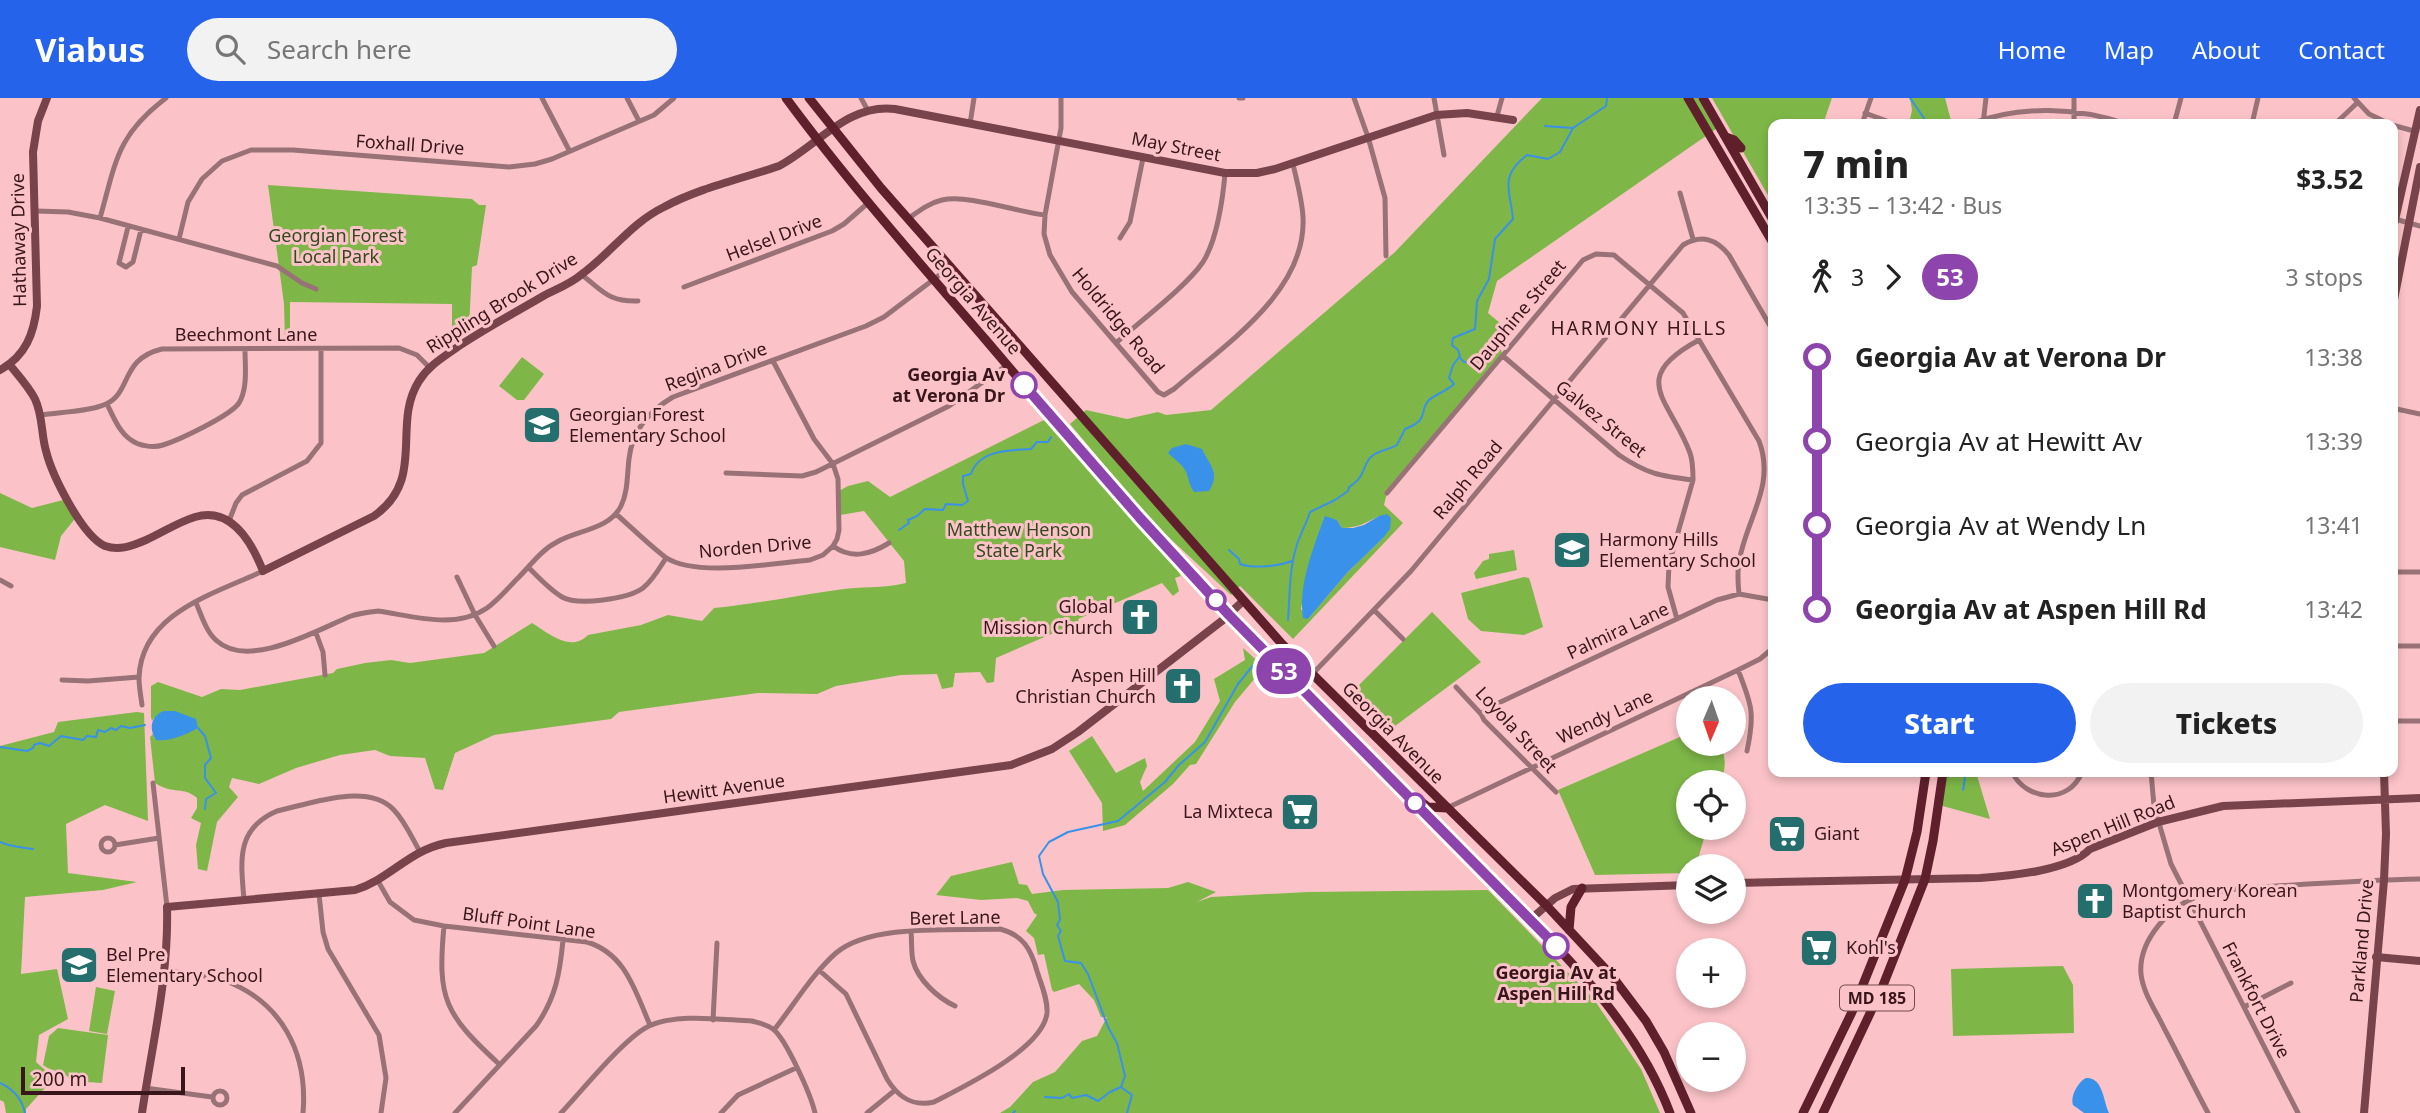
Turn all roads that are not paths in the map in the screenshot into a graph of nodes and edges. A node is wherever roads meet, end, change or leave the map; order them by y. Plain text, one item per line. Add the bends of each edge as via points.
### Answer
1 (47, 98) edge
2 (166, 98) edge
3 (542, 98) edge
4 (627, 98) edge
5 (674, 98) edge
6 (786, 98) edge
7 (809, 98) edge
8 (861, 98) edge
9 (974, 98) edge
10 (1061, 98) edge
11 (1354, 98) edge
12 (1434, 98) edge
13 (1502, 98) edge
14 (1688, 98) edge
15 (1703, 98) edge
16 (1871, 98) edge
17 (1986, 98) edge
18 (2074, 98) edge
19 (2181, 98) edge
20 (2258, 98) edge
21 (2356, 101) edge
22 (867, 109) junction
23 (2420, 110) edge
24 (2074, 112) junction
25 (1865, 113) junction
26 (1436, 115) junction
27 (1497, 116) junction
28 (1863, 119) edge
29 (1881, 119) edge
30 (1984, 119) edge
31 (1993, 119) edge
32 (2074, 119) edge
33 (2105, 119) edge
34 (2175, 119) edge
35 (2253, 119) edge
36 (2340, 119) edge
37 (2379, 119) edge
38 (1513, 120) dead end
39 (639, 121) junction
40 (970, 124) junction
41 (2398, 127) edge
42 (833, 129) junction
43 (2414, 131) junction
44 (1723, 133) junction
45 (1368, 137) junction
46 (817, 140) junction
47 (1058, 141) junction
48 (1741, 148) dead end
49 (569, 150) junction
50 (1444, 155) dead end
51 (1143, 158) junction
52 (1293, 164) junction
53 (2420, 167) edge
54 (1225, 173) junction
55 (1750, 180) junction
56 (1740, 186) junction
57 (1680, 193) dead end
58 (2398, 201) edge
59 (868, 203) junction
60 (36, 211) junction
61 (1768, 211) edge
62 (1045, 215) junction
63 (100, 218) junction
64 (909, 218) junction
65 (2398, 220) edge
66 (2408, 222) junction
67 (2420, 226) edge
68 (128, 227) junction
69 (142, 230) junction
70 (1768, 234) edge
71 (1121, 238) dead end
72 (179, 239) junction
73 (1693, 239) junction
74 (1386, 256) dead end
75 (950, 267) junction
76 (582, 275) junction
77 (2398, 277) edge
78 (934, 279) junction
79 (1650, 284) junction
80 (684, 287) dead end
81 (316, 289) dead end
82 (638, 301) dead end
83 (1768, 322) edge
84 (1699, 340) junction
85 (1116, 343) junction
86 (245, 349) junction
87 (321, 349) junction
88 (1503, 356) junction
89 (773, 360) junction
90 (9, 365) junction
91 (1007, 365) junction
92 (429, 368) junction
93 (0, 369) edge
94 (1553, 399) junction
95 (107, 404) junction
96 (2398, 409) edge
97 (2420, 414) edge
98 (41, 415) junction
99 (834, 464) junction
100 (726, 473) dead end
101 (1693, 480) junction
102 (1387, 493) dead end
103 (616, 514) junction
104 (229, 521) junction
105 (889, 543) dead end
106 (833, 546) junction
107 (1413, 556) dead end
108 (666, 558) junction
109 (1419, 562) junction
110 (529, 568) junction
111 (263, 571) junction
112 (2398, 572) edge
113 (2420, 572) edge
114 (457, 577) dead end
115 (0, 580) edge
116 (11, 586) dead end
117 (1739, 594) junction
118 (1768, 599) edge
119 (1243, 601) junction
120 (196, 603) junction
121 (1374, 610) junction
122 (475, 615) junction
123 (1229, 615) junction
124 (1677, 619) junction
125 (316, 633) junction
126 (1404, 639) dead end
127 (495, 646) dead end
128 (2398, 646) edge
129 (2420, 646) edge
130 (1768, 652) edge
131 (1738, 670) junction
132 (1312, 674) junction
133 (325, 675) dead end
134 (139, 677) junction
135 (62, 680) dead end
136 (1300, 687) junction
137 (1456, 687) dead end
138 (142, 705) dead end
139 (1481, 714) junction
140 (2398, 721) edge
141 (2420, 721) edge
142 (1747, 751) dead end
143 (1531, 768) junction
144 (1388, 776) junction
145 (1925, 777) edge
146 (1942, 777) edge
147 (2015, 777) edge
148 (2079, 777) edge
149 (2152, 777) edge
150 (2384, 777) edge
151 (153, 783) dead end
152 (1556, 792) dead end
153 (2420, 798) edge
154 (2385, 799) junction
155 (1447, 808) junction
156 (1430, 817) junction
157 (2158, 822) junction
158 (159, 838) junction
159 (1480, 841) junction
160 (115, 845) dead end
161 (420, 852) junction
162 (1925, 879) junction
163 (2420, 879) edge
164 (1905, 880) junction
165 (2384, 880) junction
166 (378, 881) junction
167 (1746, 883) edge
168 (1676, 884) edge
169 (1582, 888) junction
170 (319, 894) junction
171 (244, 900) junction
172 (2188, 901) junction
173 (1546, 905) junction
174 (167, 907) junction
175 (1531, 919) junction
176 (444, 926) junction
177 (1569, 930) junction
178 (911, 932) junction
179 (563, 940) junction
180 (717, 943) dead end
181 (2376, 957) junction
182 (2420, 961) edge
183 (164, 970) junction
184 (820, 971) junction
185 (2291, 983) dead end
186 (955, 1006) dead end
187 (2244, 1007) junction
188 (713, 1020) junction
189 (650, 1025) junction
190 (774, 1030) junction
191 (499, 1064) junction
192 (796, 1068) junction
193 (145, 1088) junction
194 (894, 1091) junction
195 (212, 1097) dead end
196 (142, 1113) edge
197 (303, 1113) edge
198 (382, 1113) edge
199 (455, 1113) edge
200 (561, 1113) edge
201 (721, 1113) edge
202 (815, 1113) edge
203 (867, 1113) edge
204 (1670, 1113) edge
205 (1691, 1113) edge
206 (1804, 1113) edge
207 (1823, 1113) edge
208 (2208, 1113) edge
209 (2298, 1113) edge
210 (2364, 1113) edge

1 - 60 street, Hathaway Drive via 33,152
2 - 63 street via 132,128 120,149
3 - 49 street
4 - 39 street
5 - 39 street, Foxhall Drive via 663,110
6 - 46 main road, Georgia Avenue
7 - 42 main road, Georgia Avenue
8 - 22 street
9 - 40 street
10 - 47 street, Holdridge Road
11 - 45 street
12 - 26 street
13 - 27 street
14 - 56 main road
15 - 44 main road
16 - 25 street
17 - 30 street
18 - 24 street
19 - 34 street
20 - 35 street
21 - 36 street
21 - 37 street
22 - 40 street, May Street
22 - 42 street
23 - 43 street
24 - 31 street via 2033,110
24 - 32 street
24 - 33 street
25 - 28 street
25 - 29 street
26 - 27 street, May Street
26 - 45 street, May Street
26 - 50 street
27 - 38 street, May Street
39 - 49 street, Foxhall Drive
40 - 47 street, May Street
41 - 43 street
42 - 46 street, Rippling Brook Drive
42 - 64 main road, Georgia Avenue
43 - 58 street
44 - 48 main road
44 - 55 main road
45 - 52 street, May Street
45 - 74 street via 1385,198
46 - 59 main road, Georgia Avenue
46 - 76 street, Rippling Brook Drive via 779,166 662,208 625,234
47 - 51 street, May Street
47 - 62 street, Holdridge Road
49 - 72 street, Foxhall Drive via 535,164 509,167 251,150 222,161 202,179 188,202
51 - 54 street, May Street
51 - 71 street via 1130,222
52 - 54 street, May Street via 1257,173
52 - 85 street, Holdridge Road via 1303,220 1300,245 1291,272 1263,311 1164,395
53 - 66 street
54 - 85 street via 1213,237 1203,261
55 - 56 main road
55 - 61 main road
56 - 70 main road
57 - 73 street
59 - 78 main road, Georgia Avenue
59 - 80 street, Helsel Drive via 832,231
60 - 63 street
60 - 90 street, Hathaway Drive via 35,325 27,344
62 - 64 street via 956,198 923,207
62 - 85 street, Holdridge Road via 1049,255 1072,292
63 - 68 street
64 - 75 main road, Georgia Avenue
65 - 66 street
66 - 67 street
66 - 77 street
68 - 69 street
68 - 69 street via 119,262 126,267 133,262
69 - 72 street
72 - 81 street via 277,266
73 - 79 street
73 - 83 street via 1720,244
75 - 78 street, Regina Drive
75 - 119 main road, Georgia Avenue
76 - 82 street via 611,298
76 - 92 street, Rippling Brook Drive via 480,332
78 - 89 street, Regina Drive via 884,317
78 - 91 main road, Georgia Avenue
79 - 84 street, Dauphine Street via 1683,313
79 - 88 street, Dauphine Street via 1614,255 1596,254 1583,260
79 - 94 street, Ralph Road
84 - 101 street via 1667,361 1659,390 1690,453
84 - 117 street, Dauphine Street via 1759,442 1765,462 1764,482 1739,559
86 - 87 street, Beechmont Lane
86 - 95 street, Beechmont Lane via 149,352
86 - 95 street via 244,391 239,404 162,445 140,445 131,440
87 - 92 street, Beechmont Lane via 399,348 417,355
87 - 104 street via 321,443 307,461 242,495
88 - 94 street, Galvez Street
88 - 102 street, Dauphine Street
89 - 99 street, Norden Drive via 814,439
89 - 103 street, Regina Drive via 673,397 651,411 632,442 627,485
90 - 93 street, Hathaway Drive
90 - 98 street via 34,397
91 - 99 street via 949,405
91 - 123 main road, Georgia Avenue
92 - 111 street, Rippling Brook Drive via 411,398 406,465 389,503 373,516
94 - 101 street, Galvez Street via 1639,468 1654,475
94 - 109 street, Ralph Road
95 - 98 street
96 - 97 street
98 - 104 street via 52,469 86,529 101,544 120,549 135,545 194,517
99 - 100 street via 802,476
99 - 106 street, Norden Drive via 840,515
101 - 124 street via 1669,564 1668,587
103 - 108 street, Norden Drive
103 - 110 street via 599,526 554,543
104 - 111 street via 247,537
105 - 106 street via 866,554
106 - 108 street, Norden Drive via 810,560 709,568
107 - 109 street
108 - 110 street via 652,580 632,595 583,601 564,598
109 - 121 street, Ralph Road
110 - 122 street
111 - 120 street, Rippling Brook Drive
112 - 113 street
114 - 122 street
115 - 116 street
117 - 118 street, Palmira Lane
117 - 124 street, Palmira Lane
119 - 123 street, Hewitt Avenue
119 - 132 main road, Georgia Avenue
120 - 125 street via 217,642 239,651 291,643
120 - 134 street, Rippling Brook Drive via 156,629 144,652
121 - 126 street
121 - 132 street, Ralph Road
122 - 125 street via 448,621 367,612
122 - 127 street
123 - 136 main road, Georgia Avenue
123 - 161 street, Hewitt Avenue via 1078,732 1052,749 1011,765 446,843
124 - 139 street, Palmira Lane
125 - 133 street
128 - 129 street
130 - 131 street, Wendy Lane
131 - 142 street via 1752,711
131 - 143 street, Wendy Lane
132 - 136 street, Ralph Road
132 - 155 main road, Georgia Avenue
134 - 135 street
134 - 138 street, Rippling Brook Drive
136 - 144 main road, Georgia Avenue
137 - 139 street, Loyola Street
139 - 143 street, Loyola Street
140 - 141 street
143 - 152 street, Loyola Street
143 - 155 street, Wendy Lane
144 - 155 main road via 1428,807
144 - 156 main road, Georgia Avenue
145 - 164 main road, MD 185
146 - 162 main road, MD 185
147 - 148 street via 2029,791 2052,796 2065,792
149 - 157 street, Frankfort Drive
150 - 154 street, Parkland Drive
151 - 158 street
153 - 154 street, Aspen Hill Road
154 - 157 street, Aspen Hill Road via 2223,806
154 - 165 street, Parkland Drive
155 - 159 main road, Georgia Avenue
156 - 159 main road via 1448,817
156 - 175 main road, Georgia Avenue
157 - 162 street, Aspen Hill Road via 2044,870 2015,876
157 - 172 street, Frankfort Drive
158 - 160 street
158 - 174 street
159 - 173 main road, Georgia Avenue
161 - 166 street, Hewitt Avenue
161 - 171 street via 398,815 370,797 356,795 277,811 254,825 244,842
162 - 164 street, Aspen Hill Road
162 - 207 main road, MD 185 via 1882,988
163 - 165 street
164 - 167 street, Aspen Hill Road
164 - 206 main road, MD 185 via 1852,1012
165 - 172 street via 2225,890
165 - 181 street, Parkland Drive
166 - 170 street, Hewitt Avenue via 355,890
166 - 176 street, Bluff Point Lane via 401,912 414,920
168 - 169 street
169 - 173 street via 1562,893
169 - 177 main road via 1571,907
170 - 171 street, Hewitt Avenue
170 - 198 street via 328,949 379,1035 386,1078
171 - 174 street, Hewitt Avenue
172 - 187 street, Frankfort Drive
172 - 208 street via 2148,939 2141,974
173 - 175 street
173 - 177 main road, Georgia Avenue
174 - 183 street
175 - 204 main road, Georgia Avenue via 1614,1012
176 - 179 street, Bluff Point Lane
176 - 191 street via 440,962 445,997 460,1026
177 - 205 main road, Georgia Avenue via 1646,1021
178 - 184 street, Beret Lane via 858,940 838,951
178 - 186 street via 913,962 920,976 941,1000
178 - 194 street, Beret Lane via 1000,929 1013,933 1034,957 1047,1013 1029,1042 978,1080 925,1104 911,1102
179 - 189 street, Bluff Point Lane via 587,942 610,952 627,974
179 - 191 street via 552,1000 536,1026
180 - 188 street
181 - 182 street
181 - 210 street, Parkland Drive
183 - 193 street
183 - 197 street via 222,980 272,1011 298,1054 305,1091
184 - 190 street, Beret Lane
184 - 194 street via 846,994
185 - 187 street
187 - 209 street, Frankfort Drive
188 - 189 street
188 - 190 street via 752,1021
189 - 200 street
190 - 192 street
191 - 199 street
192 - 201 street via 738,1095
192 - 202 street
193 - 195 street
193 - 196 street
194 - 203 street

